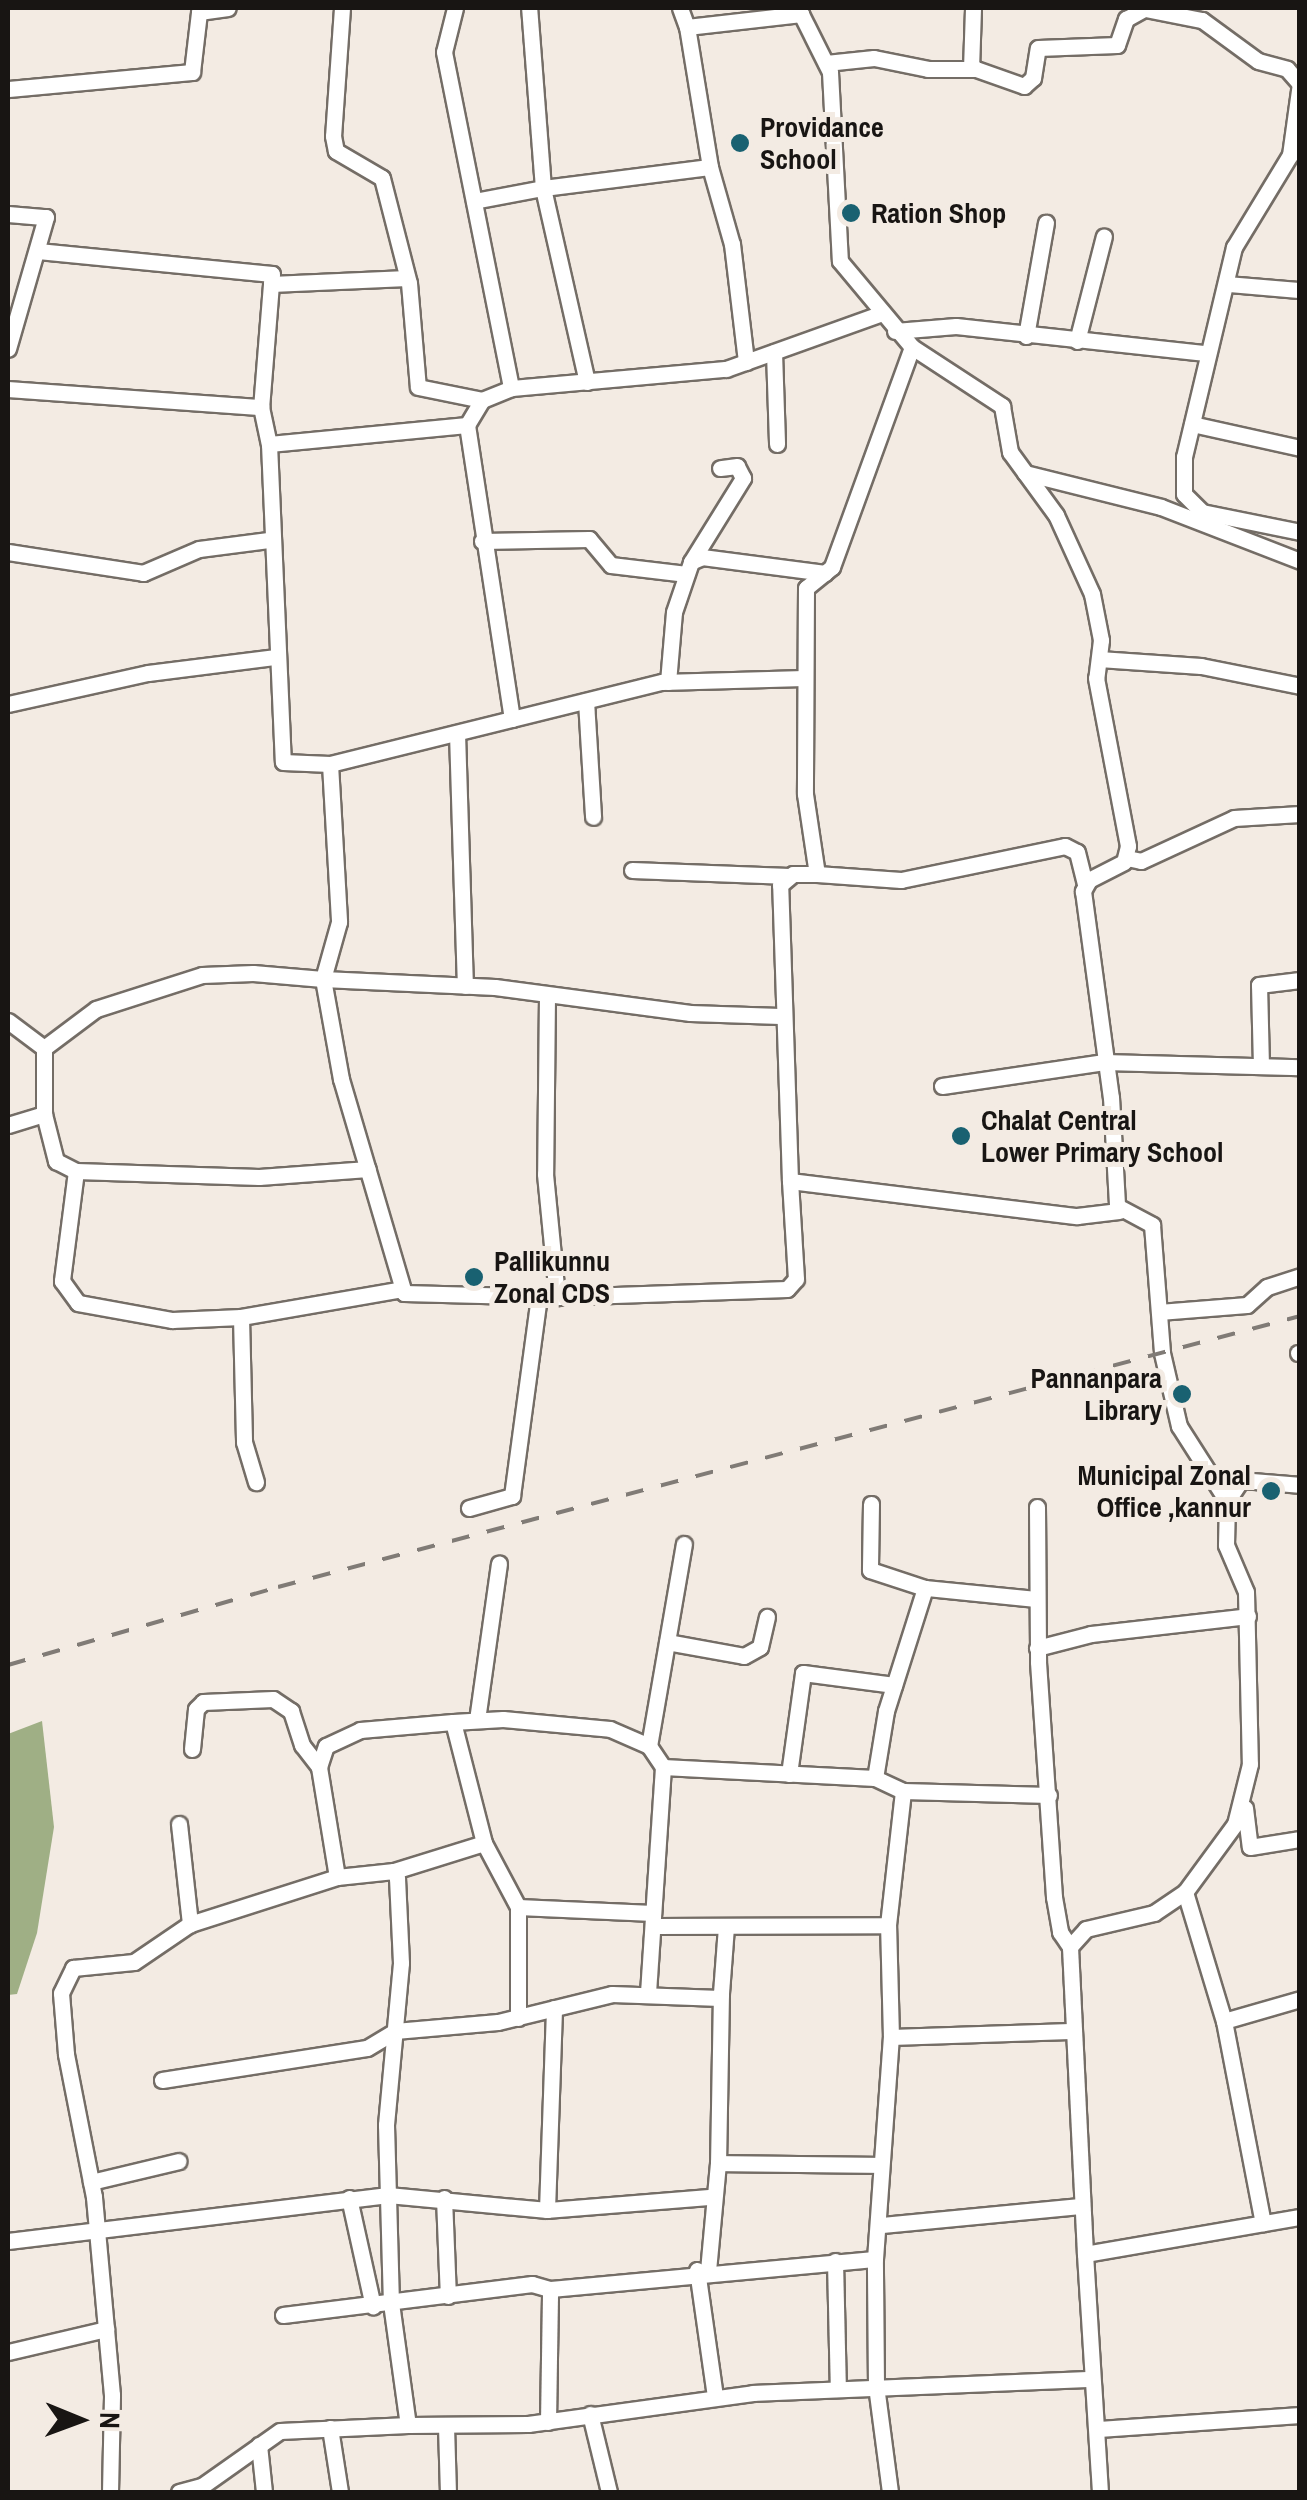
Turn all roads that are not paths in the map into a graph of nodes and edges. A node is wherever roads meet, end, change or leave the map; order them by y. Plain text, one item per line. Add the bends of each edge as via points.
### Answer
1 (228, 8) edge
2 (342, 8) edge
3 (454, 8) edge
4 (529, 8) edge
5 (680, 8) edge
6 (972, 8) edge
7 (1141, 9) edge
8 (801, 11) edge
9 (686, 28) junction
10 (826, 63) junction
11 (971, 69) junction
12 (1299, 83) edge
13 (8, 89) edge
14 (710, 167) junction
15 (543, 188) junction
16 (474, 201) junction
17 (8, 214) edge
18 (1046, 224) dead end
19 (1104, 236) dead end
20 (38, 251) junction
21 (407, 278) junction
22 (272, 284) junction
23 (1228, 284) junction
24 (1300, 290) edge
25 (882, 313) junction
26 (896, 331) junction
27 (1026, 336) junction
28 (1077, 342) junction
29 (912, 346) junction
30 (8, 349) edge
31 (774, 352) junction
32 (1206, 353) junction
33 (746, 362) junction
34 (587, 382) junction
35 (511, 388) junction
36 (8, 390) edge
37 (482, 400) junction
38 (260, 408) junction
39 (1192, 424) junction
40 (466, 425) junction
41 (269, 444) junction
42 (778, 444) dead end
43 (1300, 448) edge
44 (720, 468) dead end
45 (1025, 473) junction
46 (1300, 532) edge
47 (268, 540) junction
48 (482, 541) junction
49 (8, 552) edge
50 (1300, 561) edge
51 (688, 568) junction
52 (825, 573) junction
53 (274, 656) junction
54 (1098, 659) junction
55 (804, 678) junction
56 (668, 682) junction
57 (1300, 686) edge
58 (586, 701) junction
59 (8, 704) edge
60 (512, 720) junction
61 (458, 733) junction
62 (330, 764) junction
63 (1300, 814) edge
64 (593, 817) dead end
65 (1127, 858) junction
66 (632, 870) dead end
67 (817, 874) junction
68 (789, 876) junction
69 (1085, 884) junction
70 (322, 979) junction
71 (1300, 980) edge
72 (465, 986) junction
73 (547, 996) junction
74 (780, 1016) junction
75 (8, 1020) edge
76 (44, 1048) junction
77 (1104, 1062) junction
78 (1260, 1066) junction
79 (1300, 1067) edge
80 (942, 1086) dead end
81 (44, 1114) junction
82 (8, 1125) edge
83 (368, 1170) junction
84 (76, 1171) junction
85 (790, 1181) junction
86 (1119, 1210) junction
87 (1300, 1276) edge
88 (398, 1290) junction
89 (557, 1296) junction
90 (539, 1297) junction
91 (1159, 1312) junction
92 (241, 1317) junction
93 (256, 1482) dead end
94 (1300, 1484) edge
95 (1228, 1501) junction
96 (872, 1504) dead end
97 (1037, 1507) dead end
98 (469, 1508) dead end
99 (684, 1544) dead end
100 (499, 1564) dead end
101 (925, 1588) junction
102 (1036, 1599) junction
103 (1248, 1616) junction
104 (767, 1618) dead end
105 (667, 1642) junction
106 (1038, 1648) junction
107 (894, 1685) junction
108 (477, 1720) junction
109 (453, 1722) junction
110 (649, 1746) junction
111 (192, 1750) dead end
112 (318, 1766) junction
113 (663, 1767) junction
114 (788, 1774) junction
115 (875, 1778) junction
116 (1244, 1789) junction
117 (902, 1791) junction
118 (1049, 1794) junction
119 (179, 1824) dead end
120 (1300, 1839) edge
121 (484, 1843) junction
122 (394, 1871) junction
123 (337, 1877) junction
124 (1184, 1892) junction
125 (518, 1907) junction
126 (654, 1920) junction
127 (190, 1924) junction
128 (888, 1925) junction
129 (726, 1926) junction
130 (1070, 1947) junction
131 (721, 1993) junction
132 (648, 1995) junction
133 (1300, 1999) edge
134 (554, 2008) junction
135 (518, 2018) junction
136 (1224, 2021) junction
137 (395, 2031) junction
138 (1070, 2031) junction
139 (891, 2037) junction
140 (162, 2080) dead end
141 (179, 2162) dead end
142 (718, 2163) junction
143 (879, 2165) junction
144 (90, 2182) junction
145 (388, 2195) junction
146 (710, 2197) junction
147 (349, 2198) junction
148 (444, 2198) junction
149 (1080, 2206) junction
150 (547, 2210) junction
151 (1300, 2217) edge
152 (1263, 2223) junction
153 (882, 2225) junction
154 (96, 2230) junction
155 (8, 2241) edge
156 (1086, 2254) junction
157 (875, 2259) junction
158 (836, 2261) junction
159 (703, 2270) junction
160 (550, 2289) junction
161 (448, 2296) junction
162 (391, 2304) junction
163 (373, 2306) junction
164 (283, 2315) dead end
165 (106, 2329) junction
166 (8, 2352) edge
167 (1092, 2379) junction
168 (876, 2386) junction
169 (838, 2389) junction
170 (715, 2396) junction
171 (590, 2414) junction
172 (1300, 2415) edge
173 (548, 2422) junction
174 (408, 2424) junction
175 (446, 2426) junction
176 (330, 2428) junction
177 (1099, 2429) junction
178 (259, 2446) junction
179 (110, 2492) edge
180 (179, 2492) edge
181 (264, 2492) edge
182 (340, 2492) edge
183 (448, 2492) edge
184 (610, 2492) edge
185 (890, 2492) edge
186 (1100, 2492) edge

1 - 13 street via 199,12 192,72
2 - 21 street via 336,150 382,178
3 - 16 street via 444,52
4 - 15 street
5 - 9 street
6 - 11 street
7 - 11 street via 1126,18 1117,45 1038,48 1033,78 1024,86
7 - 12 street via 1202,20 1258,61 1287,69
8 - 9 street
8 - 10 street
9 - 14 street
10 - 11 street via 874,58 928,70
10 - 25 street via 840,261
12 - 23 street via 1290,155 1240,232
14 - 15 street
14 - 33 street via 732,244
15 - 16 street
15 - 34 street
16 - 35 street
17 - 20 street via 46,217
18 - 27 street
19 - 28 street
20 - 22 street via 272,274
20 - 30 street
21 - 22 street
21 - 37 street via 418,387
22 - 38 street
23 - 24 street
23 - 32 street
25 - 26 street
25 - 31 street
26 - 27 street via 924,324
26 - 29 street
27 - 28 street
28 - 32 street
29 - 45 street via 1002,406 1010,452
29 - 52 street via 873,465
31 - 33 street
31 - 42 street
32 - 39 street
33 - 34 street
34 - 35 street
35 - 37 street
36 - 38 street
37 - 40 street
38 - 41 street
39 - 43 street
39 - 46 street via 1184,457 1189,504 1226,520
40 - 41 street
40 - 48 street
41 - 47 street
44 - 51 street via 737,466 743,478
45 - 50 street via 1191,517
45 - 54 street via 1056,515 1092,594
47 - 49 street via 199,549 143,573
47 - 53 street
48 - 51 street via 589,539 611,565
48 - 60 street
51 - 52 street via 702,558
51 - 56 street via 674,612
52 - 55 street via 806,588
53 - 59 street via 148,673
53 - 62 street via 279,757
54 - 57 street via 1201,666
54 - 65 street
55 - 56 street
55 - 67 street via 805,794
56 - 58 street
58 - 60 street
58 - 64 street
60 - 61 street
61 - 62 street
61 - 72 street
62 - 70 street via 340,922
63 - 65 street via 1234,818 1140,860
65 - 69 street
66 - 68 street
67 - 68 street
67 - 69 street via 900,880 1065,846 1077,852
68 - 74 street via 780,885
69 - 77 street
70 - 72 street
70 - 76 street via 202,975 96,1009
70 - 83 street
71 - 78 street via 1259,985
72 - 73 street
73 - 74 street
73 - 89 street via 545,1174
74 - 85 street
75 - 76 street
76 - 81 street
77 - 78 street
77 - 80 street
77 - 86 street
78 - 79 street
81 - 82 street
81 - 84 street via 56,1161
83 - 84 street via 259,1177
83 - 88 street
84 - 92 street via 62,1281 78,1303 172,1320
85 - 86 street via 1077,1216
85 - 89 street via 796,1279 787,1289
86 - 91 street via 1152,1225
87 - 91 street via 1267,1286 1247,1305
88 - 90 street
88 - 92 street
89 - 90 street
90 - 98 street via 512,1496
91 - 95 street via 1180,1426
92 - 93 street via 244,1442
94 - 95 street via 1241,1480
95 - 103 street via 1226,1545
96 - 101 street via 870,1570
97 - 102 street
99 - 105 street
100 - 108 street
101 - 102 street
101 - 107 street
102 - 106 street
103 - 106 street via 1090,1634
103 - 116 street via 1250,1764
104 - 105 street via 760,1647 744,1656
105 - 110 street
106 - 118 street
107 - 114 street via 803,1673
107 - 115 street
108 - 109 street
108 - 110 street via 610,1730
109 - 112 street via 360,1730 326,1746
109 - 121 street
110 - 113 street
111 - 112 street via 196,1709 204,1702 273,1699 291,1711 302,1745
112 - 123 street
113 - 114 street
113 - 126 street
114 - 115 street
115 - 117 street
116 - 120 street via 1250,1847
116 - 124 street via 1236,1824
117 - 118 street
117 - 128 street
118 - 130 street via 1054,1896 1060,1932
119 - 127 street
121 - 122 street
121 - 125 street
122 - 123 street
122 - 137 street via 401,1962
123 - 127 street
124 - 130 street via 1154,1913 1086,1928
124 - 136 street
125 - 126 street
125 - 135 street
126 - 129 street
126 - 132 street
127 - 144 street via 134,1962 72,1968 61,1993
128 - 129 street
128 - 139 street
129 - 131 street
130 - 138 street
131 - 132 street
131 - 142 street
132 - 134 street via 612,1994
133 - 136 street
134 - 135 street
134 - 150 street
135 - 137 street
136 - 152 street
137 - 140 street via 368,2048
137 - 145 street
138 - 139 street
138 - 149 street
139 - 143 street
141 - 144 street
142 - 143 street
142 - 146 street
143 - 153 street
144 - 154 street
145 - 147 street
145 - 148 street
145 - 162 street
146 - 150 street
146 - 159 street
147 - 154 street
147 - 163 street
148 - 150 street
148 - 161 street
149 - 153 street
149 - 156 street
151 - 152 street
152 - 156 street
153 - 157 street
154 - 155 street
154 - 165 street
156 - 167 street
157 - 158 street
157 - 168 street
158 - 159 street
158 - 169 street
159 - 160 street
159 - 170 street
160 - 161 street via 532,2284
160 - 173 street
161 - 162 street
162 - 163 street
162 - 174 street
163 - 164 street
165 - 166 street
165 - 179 street
167 - 168 street
167 - 177 street
168 - 169 street
168 - 185 street
169 - 170 street
170 - 171 street
171 - 173 street
171 - 184 street
172 - 177 street
173 - 175 street
174 - 175 street
174 - 176 street
175 - 183 street
176 - 178 street via 280,2431
176 - 182 street
177 - 186 street
178 - 180 street via 202,2486
178 - 181 street

